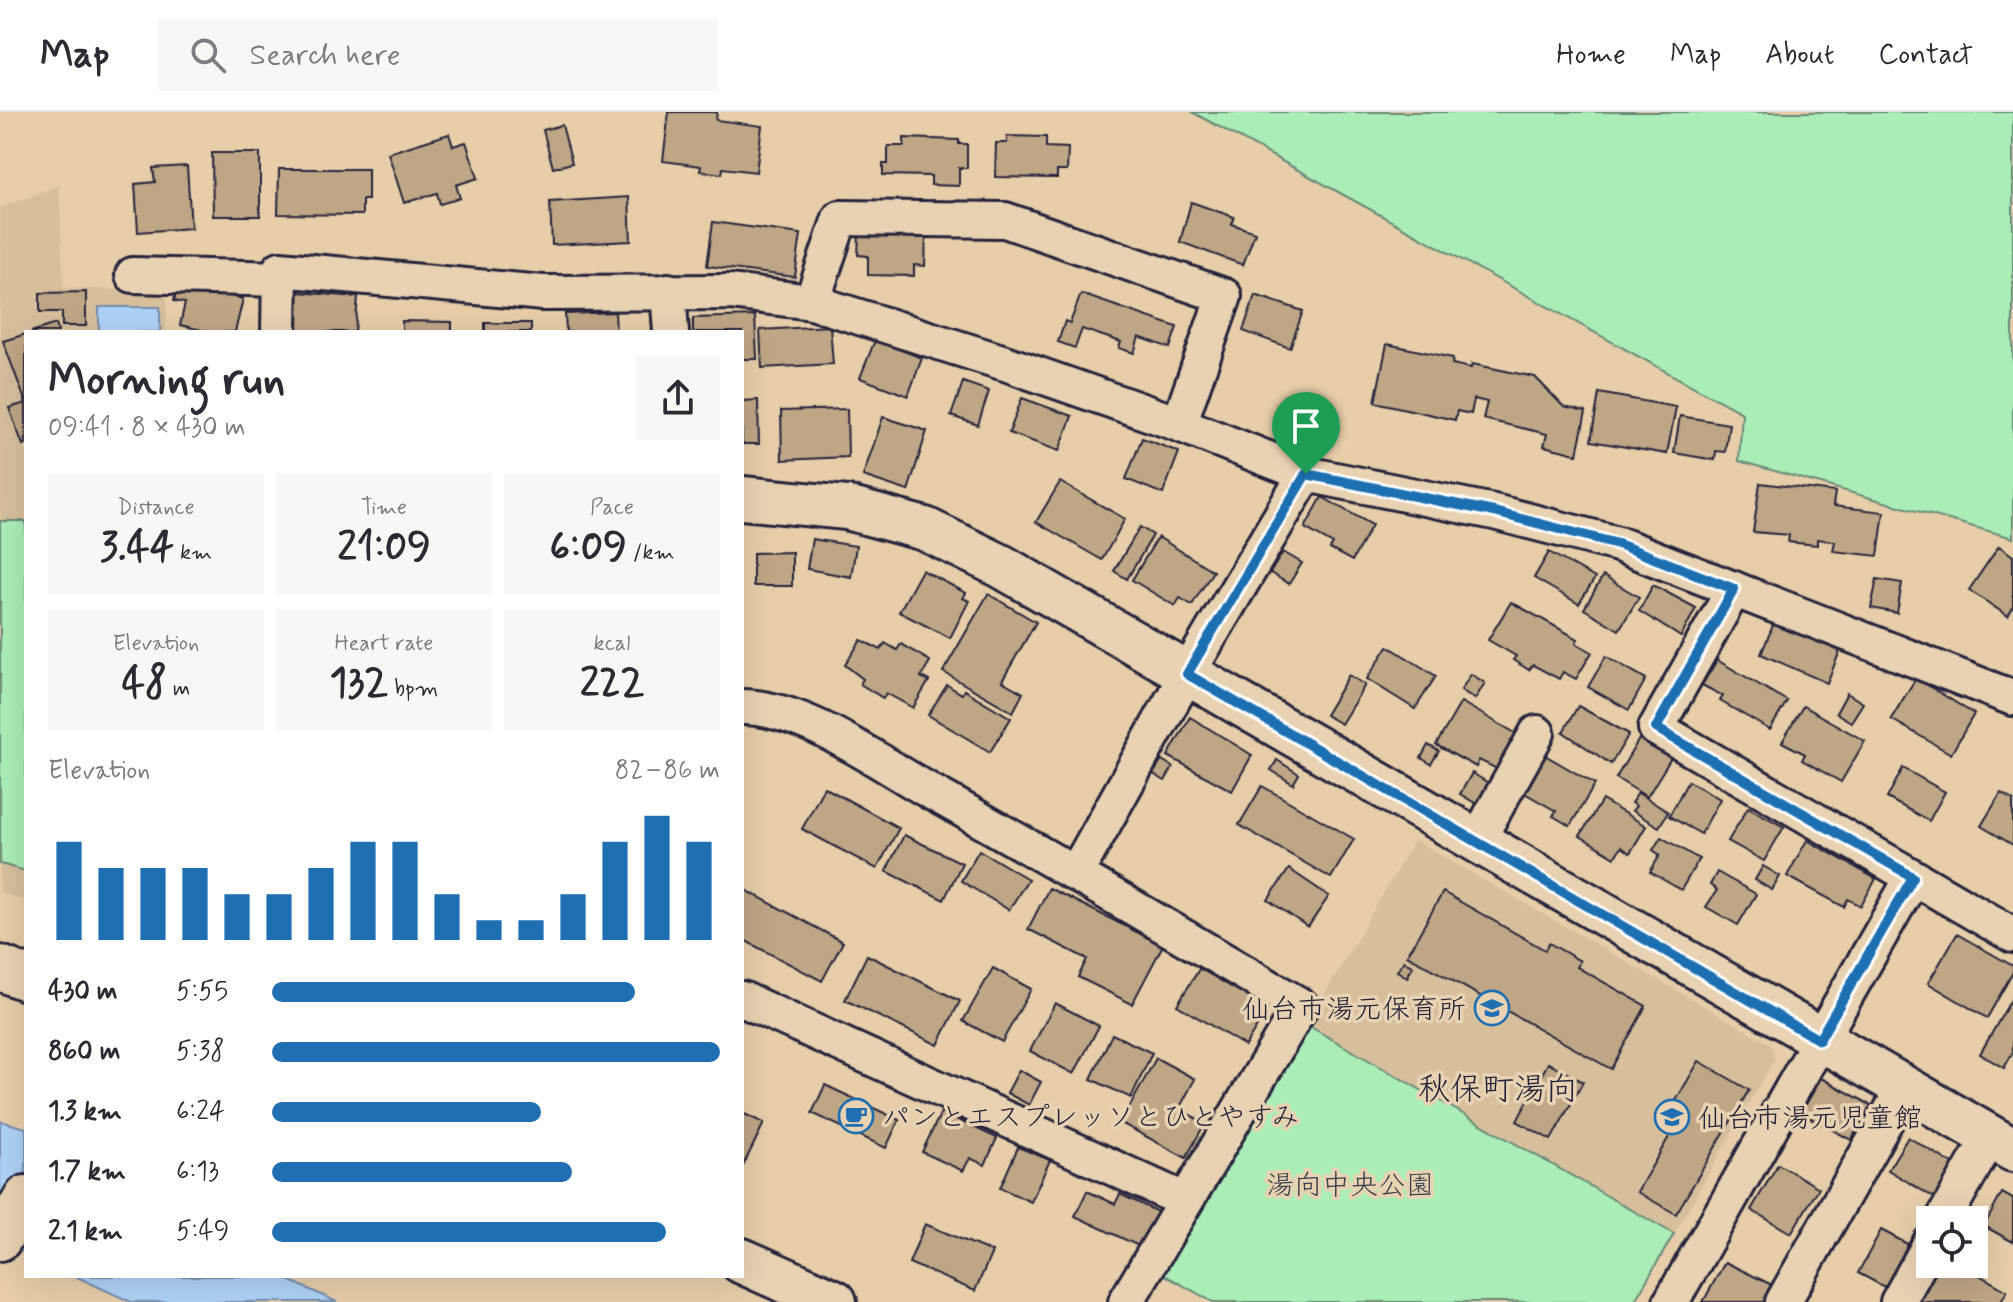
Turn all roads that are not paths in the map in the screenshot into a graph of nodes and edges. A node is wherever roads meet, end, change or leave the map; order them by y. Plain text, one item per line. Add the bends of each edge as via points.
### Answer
1 (133, 275) dead end
2 (280, 279) junction
3 (668, 291) junction
4 (812, 302) junction
5 (279, 330) edge
6 (671, 330) edge
7 (1179, 424) junction
8 (1306, 474) junction
9 (744, 498) edge
10 (1734, 589) junction
11 (1187, 674) junction
12 (2013, 698) edge
13 (744, 707) edge
14 (1537, 733) dead end
15 (1477, 841) junction
16 (1076, 873) junction
17 (1913, 877) junction
18 (2013, 935) edge
19 (0, 968) edge
20 (24, 977) edge
21 (744, 1000) edge
22 (1819, 1040) junction
23 (1904, 1088) junction
24 (2002, 1143) edge
25 (24, 1200) edge
26 (1184, 1200) junction
27 (1954, 1206) edge
28 (0, 1239) edge
29 (744, 1262) edge
30 (1916, 1269) edge
31 (834, 1302) edge
32 (1126, 1302) edge
33 (1671, 1302) edge
34 (1783, 1302) edge
35 (1898, 1302) edge

1 - 2 street
2 - 3 street via 280,269 543,293
2 - 5 street
3 - 4 street
3 - 6 street
4 - 7 street
4 - 7 street via 840,218 1005,220 1224,296
7 - 8 street
8 - 10 street via 1494,512 1618,544
8 - 11 street
9 - 11 street via 847,508 925,529 1001,566
10 - 12 street
10 - 17 street via 1656,728
11 - 15 street
11 - 16 street
13 - 16 street via 808,723
14 - 15 street
15 - 22 street
16 - 26 street via 1301,1006
17 - 18 street
17 - 22 street
19 - 20 main road
21 - 26 street
22 - 23 street
22 - 33 street
23 - 24 street
23 - 34 street
24 - 27 street
25 - 28 street
26 - 32 street
29 - 31 main road
30 - 35 street

